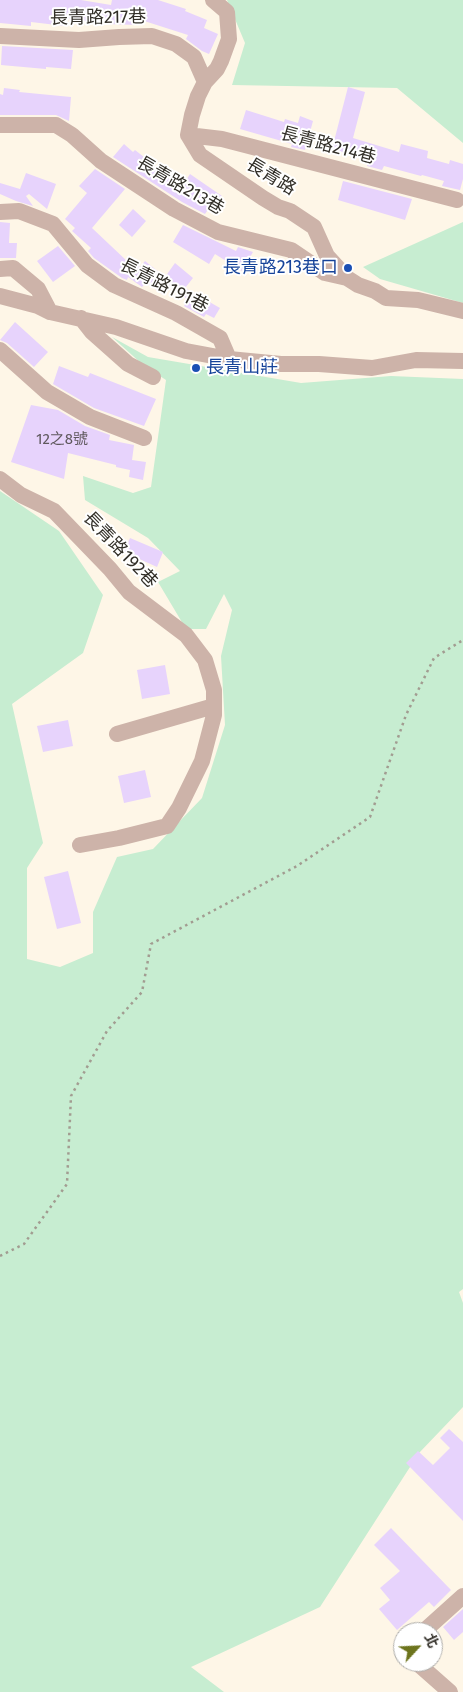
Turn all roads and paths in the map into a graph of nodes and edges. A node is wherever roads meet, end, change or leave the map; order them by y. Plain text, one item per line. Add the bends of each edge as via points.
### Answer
1 (213, 0) edge
2 (0, 36) edge
3 (205, 82) junction
4 (0, 125) edge
5 (188, 135) junction
6 (456, 200) dead end
7 (0, 212) edge
8 (0, 269) edge
9 (347, 278) junction
10 (0, 296) edge
11 (463, 311) edge
12 (50, 312) junction
13 (81, 318) junction
14 (0, 350) edge
15 (229, 359) junction
16 (463, 361) edge
17 (153, 377) dead end
18 (144, 438) dead end
19 (0, 479) edge
20 (463, 640) edge
21 (214, 706) junction
22 (116, 734) dead end
23 (80, 845) dead end
24 (0, 1256) edge
25 (463, 1596) edge
26 (434, 1622) edge
27 (427, 1672) edge
28 (450, 1692) edge

1 - 3 street via 227,12 229,38 217,69
2 - 3 street, 長青路217巷 via 79,40 152,36 176,44 194,58
3 - 5 street
4 - 9 street, 長青路213巷 via 56,125 101,161 174,209 218,232 291,250 325,273
5 - 6 street, 長青路214巷 via 222,139
5 - 9 street, 長青路 via 200,155 208,161 314,227 327,256
7 - 15 street, 長青路191巷 via 19,211 53,224 87,265 114,285 176,313 220,338
8 - 12 street via 13,268 26,279 38,290
9 - 11 street, 長青路 via 386,298 418,300
10 - 12 street
12 - 13 street
13 - 15 street via 124,329 173,348
13 - 17 street via 128,364
14 - 18 street via 47,392 90,417
15 - 16 street via 372,368 416,360
19 - 21 street, 長青路192巷 via 21,495 54,510 128,592 186,635 206,660 214,690
20 - 24 path via 434,658 406,715 370,817 297,866 151,944 142,992 107,1031 71,1096 67,1184 24,1244
21 - 22 street
21 - 23 street, 長青路192巷 via 202,761 179,808 166,826
25 - 26 street
27 - 28 street

